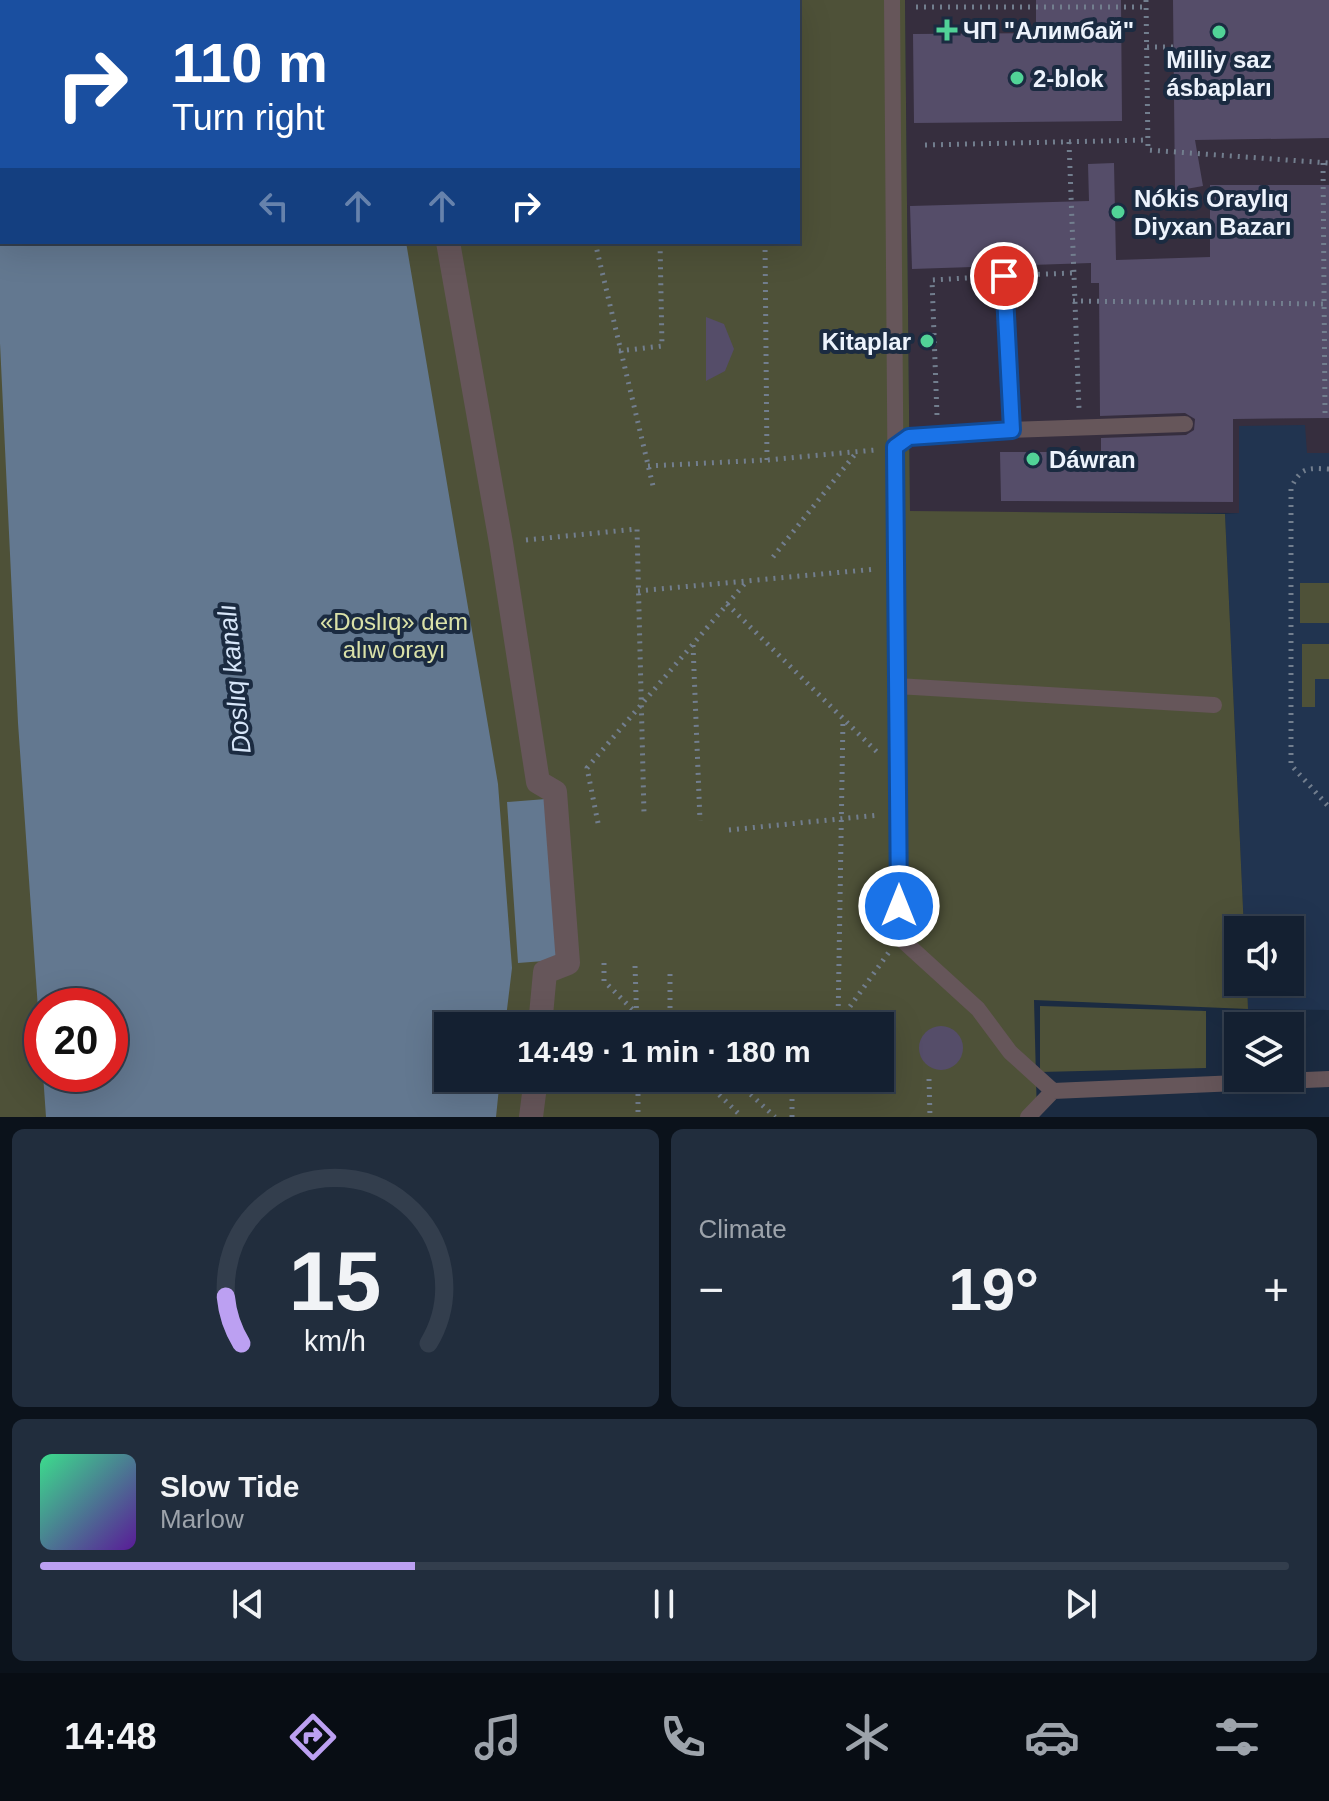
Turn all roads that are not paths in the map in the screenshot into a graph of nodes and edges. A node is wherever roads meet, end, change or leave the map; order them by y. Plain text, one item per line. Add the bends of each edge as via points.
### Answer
1 (892, 0) edge
2 (448, 244) edge
3 (1004, 276) road end
4 (1185, 424) dead end
5 (1012, 430) junction
6 (895, 447) junction
7 (897, 686) junction
8 (1214, 705) dead end
9 (541, 1012) edge
10 (1329, 1079) edge
11 (1053, 1091) junction
12 (534, 1092) edge
13 (531, 1117) edge
14 (1028, 1117) edge

1 - 6 lane
2 - 9 street via 538,782 555,792 568,963 545,972
3 - 5 lane
4 - 5 lane
5 - 6 lane via 909,437
6 - 7 lane
7 - 8 lane
7 - 11 lane via 899,937 978,1009 1010,1052
10 - 11 lane
11 - 14 lane
12 - 13 street

